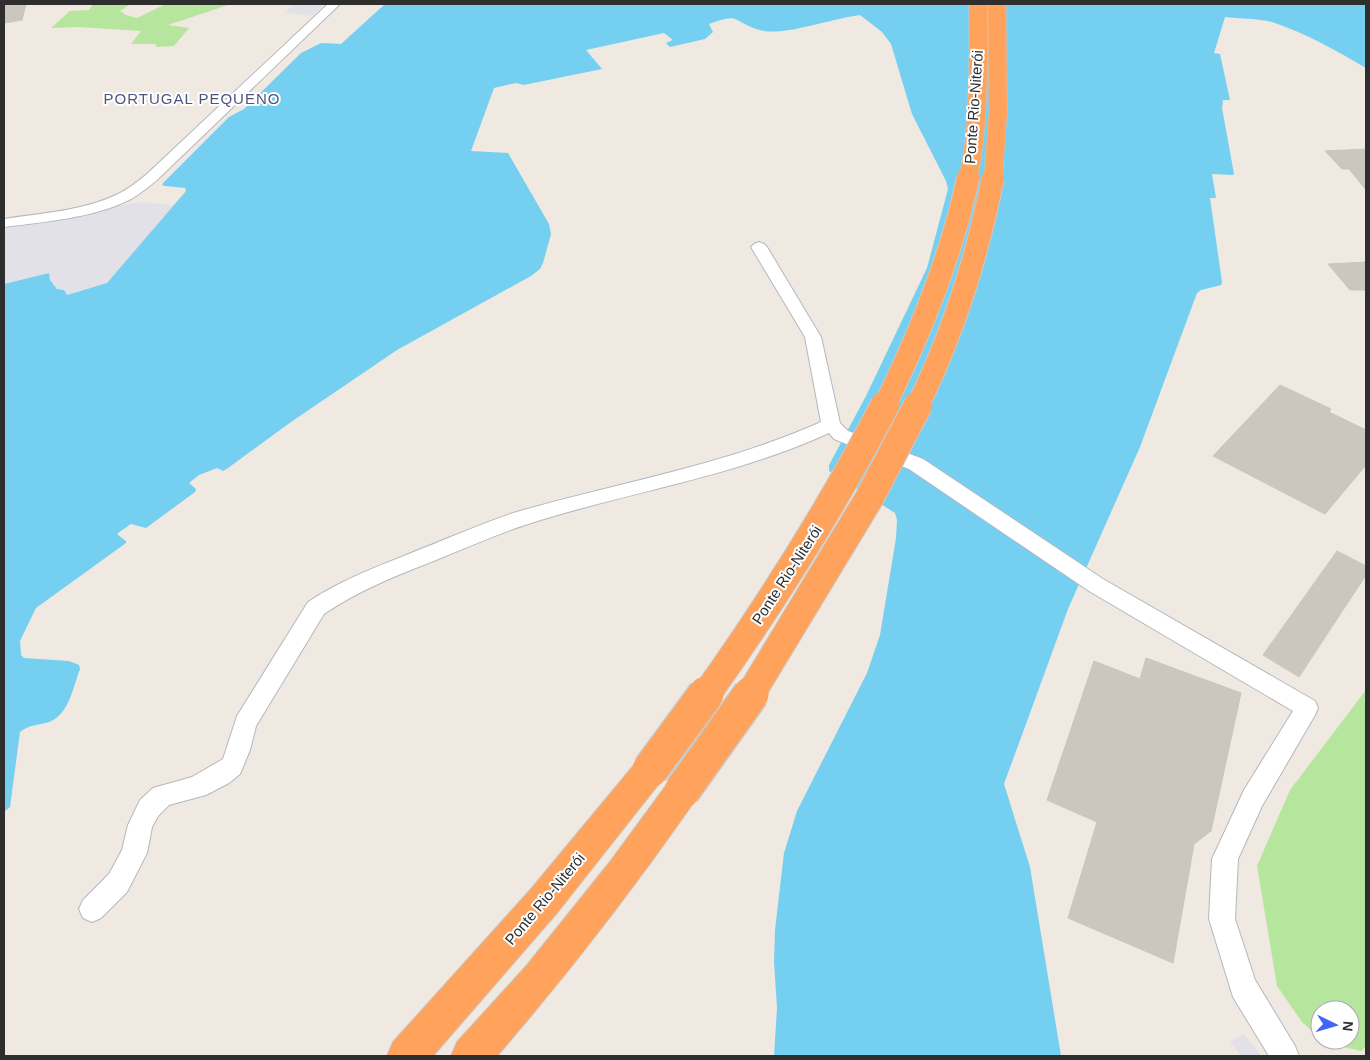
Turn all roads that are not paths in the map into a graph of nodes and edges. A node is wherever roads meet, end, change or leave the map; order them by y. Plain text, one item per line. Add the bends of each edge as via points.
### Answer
1 (334, 4) edge
2 (978, 4) edge
3 (997, 4) edge
4 (4, 224) edge
5 (759, 247) dead end
6 (836, 430) junction
7 (92, 908) dead end
8 (407, 1056) edge
9 (471, 1056) edge
10 (1285, 1056) edge

1 - 4 street via 152,177 130,193 111,202
2 - 8 highway, Ponte Rio-Niterói, bridge via 976,125 971,169 950,250 929,309 896,383 827,513 731,660 650,770 532,915
3 - 9 highway, Ponte Rio-Niterói, bridge via 998,126 993,178 974,258 956,315 924,393 881,477 830,565 734,720 622,875 552,963
5 - 6 street via 813,337
6 - 7 street via 732,462 522,518 402,565 329,599 316,608 245,723 232,766 197,787 162,796 149,808 140,825 134,853 118,884
6 - 10 street, bridge via 916,464 1096,585 1307,708 1253,798 1225,859 1222,919 1243,987

